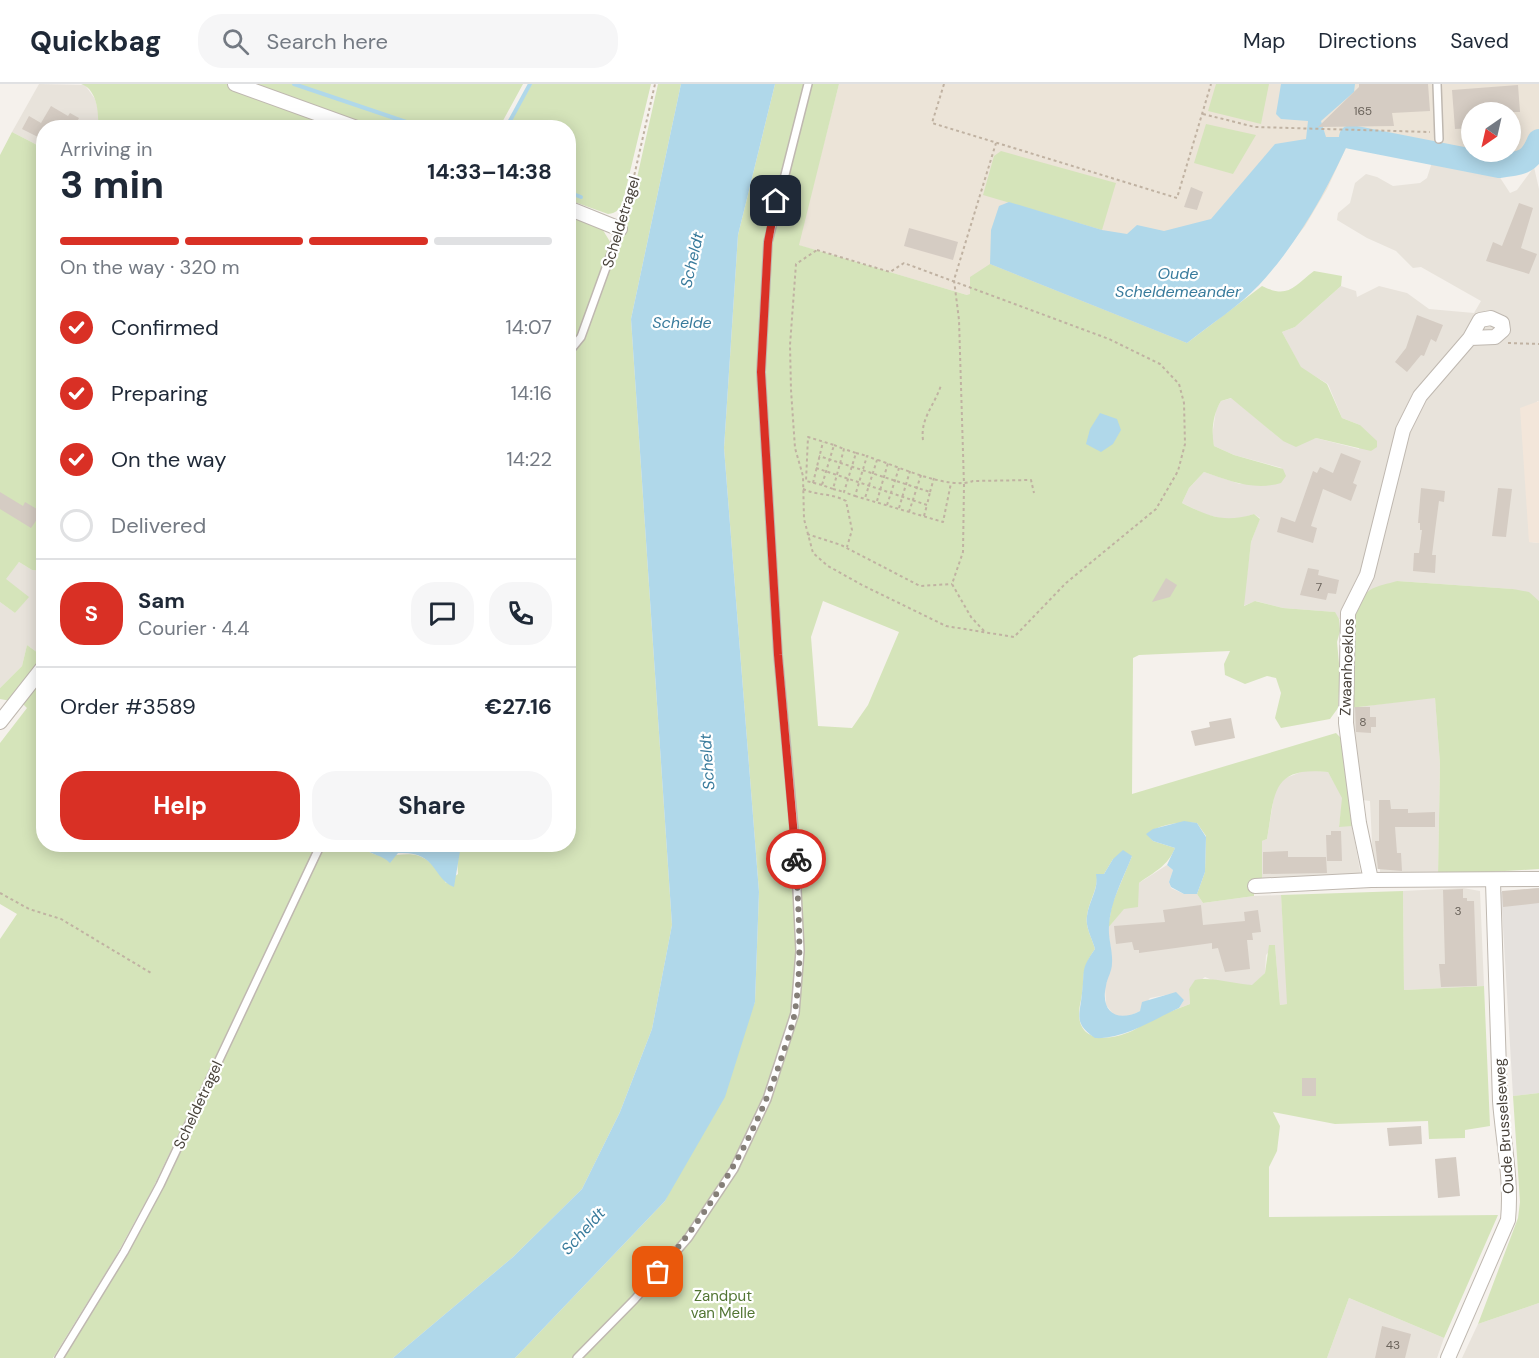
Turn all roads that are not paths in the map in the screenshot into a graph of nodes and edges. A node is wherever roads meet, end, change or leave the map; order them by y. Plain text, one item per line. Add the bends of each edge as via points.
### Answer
1 (235, 84) edge
2 (808, 84) edge
3 (1437, 84) edge
4 (324, 120) edge
5 (1439, 136) road end
6 (576, 210) edge
7 (620, 229) joint
8 (1470, 338) junction
9 (576, 343) edge
10 (36, 676) edge
11 (0, 722) edge
12 (317, 852) edge
13 (1539, 879) edge
14 (1371, 880) junction
15 (1493, 882) junction
16 (1256, 886) dead end
17 (59, 1358) edge
18 (577, 1358) edge
19 (1448, 1358) edge

1 - 4 street
2 - 18 lane via 768,242 761,372 778,655 795,851 800,951 795,1013 752,1136 728,1178 688,1238
3 - 5 lane
6 - 7 street
7 - 9 lane, Scheldetragel
8 - 8 street, Zwaanhoeklos via 1495,337 1503,330 1502,323 1491,318 1480,320
8 - 14 street, Zwaanhoeklos via 1420,396 1403,430 1367,575 1348,613 1346,723 1359,824
10 - 11 street
12 - 17 lane, Scheldetragel via 160,1185
13 - 15 street
14 - 15 street
14 - 16 street
15 - 19 street, Oude Brusselseweg via 1500,1104 1510,1201 1508,1220

